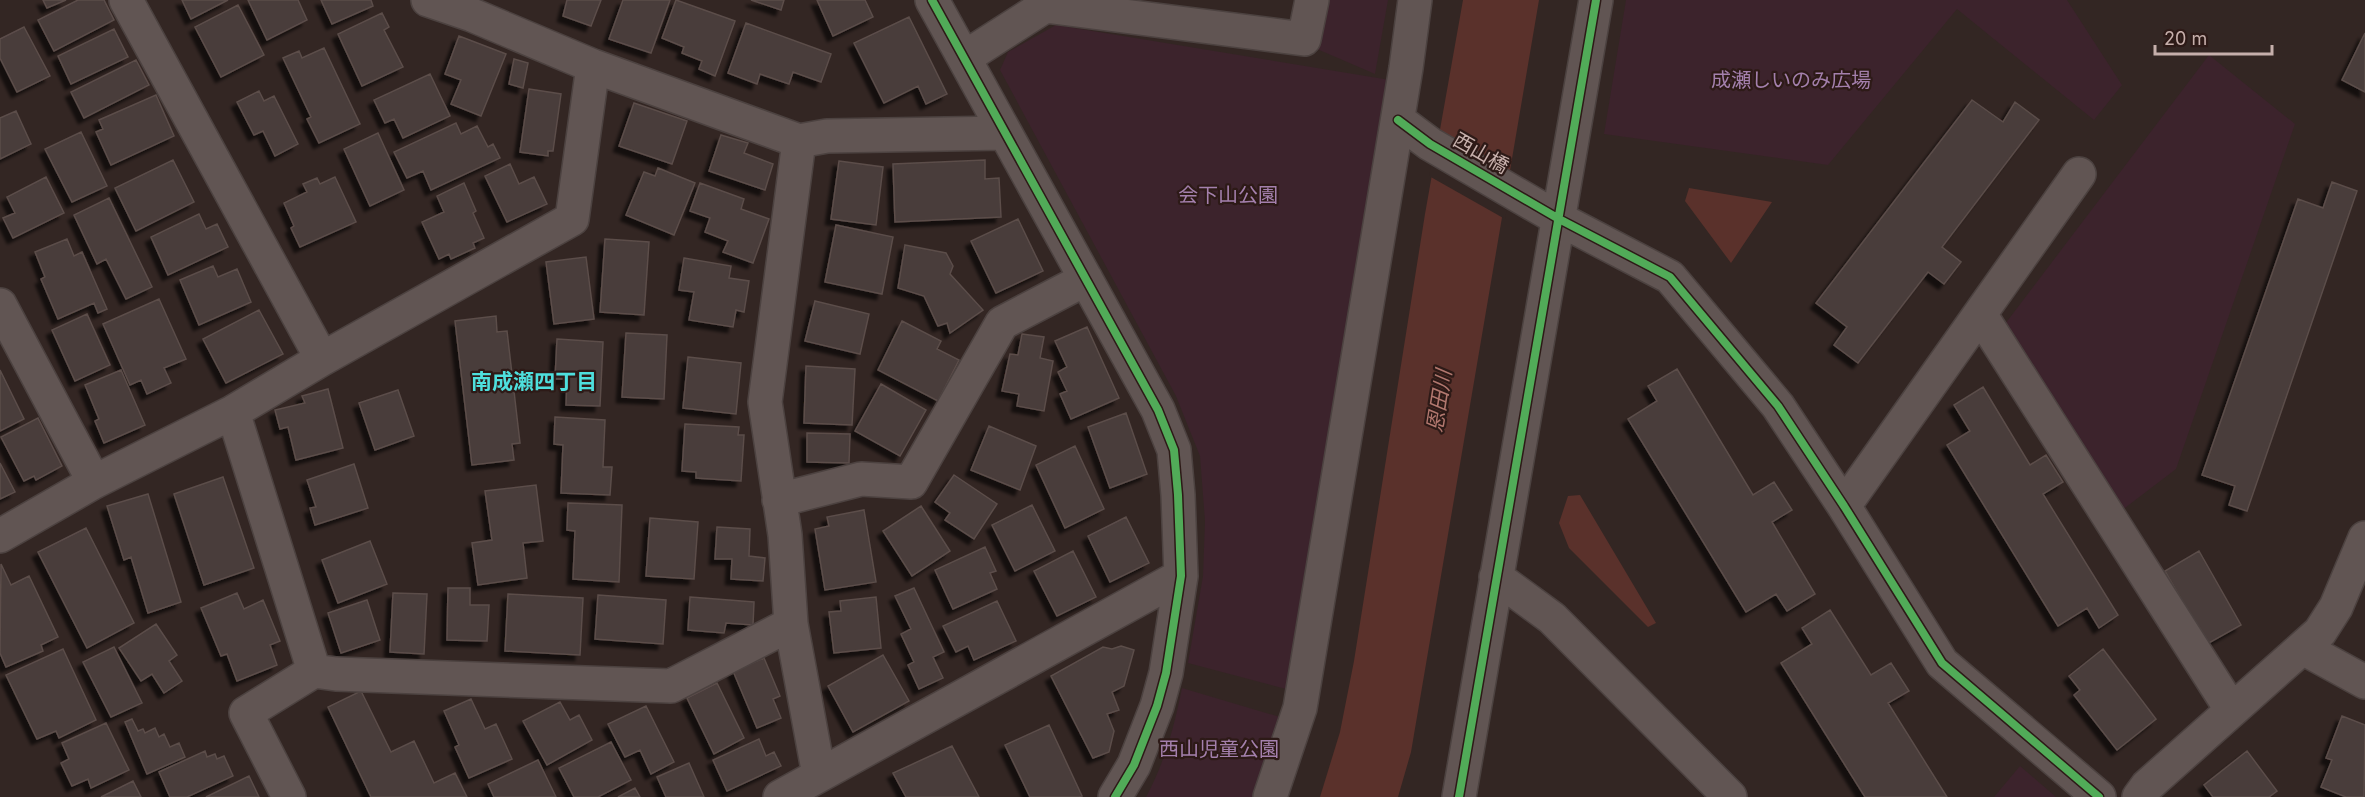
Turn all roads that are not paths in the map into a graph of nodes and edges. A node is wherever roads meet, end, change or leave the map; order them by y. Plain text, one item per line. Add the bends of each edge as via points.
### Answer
1 (126, 0) edge
2 (428, 0) edge
3 (932, 0) edge
4 (1312, 0) edge
5 (1415, 0) edge
6 (1596, 0) edge
7 (964, 58) junction
8 (593, 66) junction
9 (1398, 120) junction
10 (1005, 133) junction
11 (799, 141) junction
12 (2079, 174) dead end
13 (1559, 219) junction
14 (1086, 279) junction
15 (0, 305) edge
16 (1980, 314) junction
17 (322, 359) junction
18 (233, 412) junction
19 (94, 482) junction
20 (779, 500) junction
21 (1844, 506) junction
22 (0, 536) edge
23 (2365, 538) edge
24 (1180, 576) junction
25 (1496, 577) junction
26 (791, 624) junction
27 (2303, 648) junction
28 (314, 671) junction
29 (2365, 682) edge
30 (2231, 709) junction
31 (819, 775) junction
32 (289, 797) edge
33 (780, 797) edge
34 (1115, 797) edge
35 (1270, 797) edge
36 (1460, 797) edge
37 (1730, 797) edge
38 (2099, 797) edge
39 (2139, 797) edge

1 - 17 street
2 - 8 street
3 - 7 street
4 - 7 street via 1304,39 1045,6
5 - 9 street
6 - 13 street
7 - 10 street
8 - 11 street
8 - 17 street via 572,219
9 - 13 street, 西山橋 via 1430,144
9 - 35 street via 1300,708
10 - 11 street via 827,136
10 - 14 street
11 - 20 street via 765,402
12 - 16 street
13 - 21 street, 西山橋 via 1670,277 1778,406
13 - 25 street
14 - 20 street via 1002,323 911,482 861,479
14 - 24 street via 1158,410 1174,450
15 - 19 street
16 - 21 street
16 - 30 street
17 - 18 street
18 - 19 street
18 - 28 street
19 - 22 street
20 - 26 street
21 - 38 street, 西山橋 via 1942,663
23 - 27 street via 2336,607 2320,632
24 - 31 street
24 - 34 street via 1166,673 1157,706 1134,765
25 - 36 street
25 - 37 street via 1552,618
26 - 28 street via 671,686
26 - 31 street
27 - 29 street
27 - 30 street
28 - 32 street via 246,713
30 - 39 street
31 - 33 street

